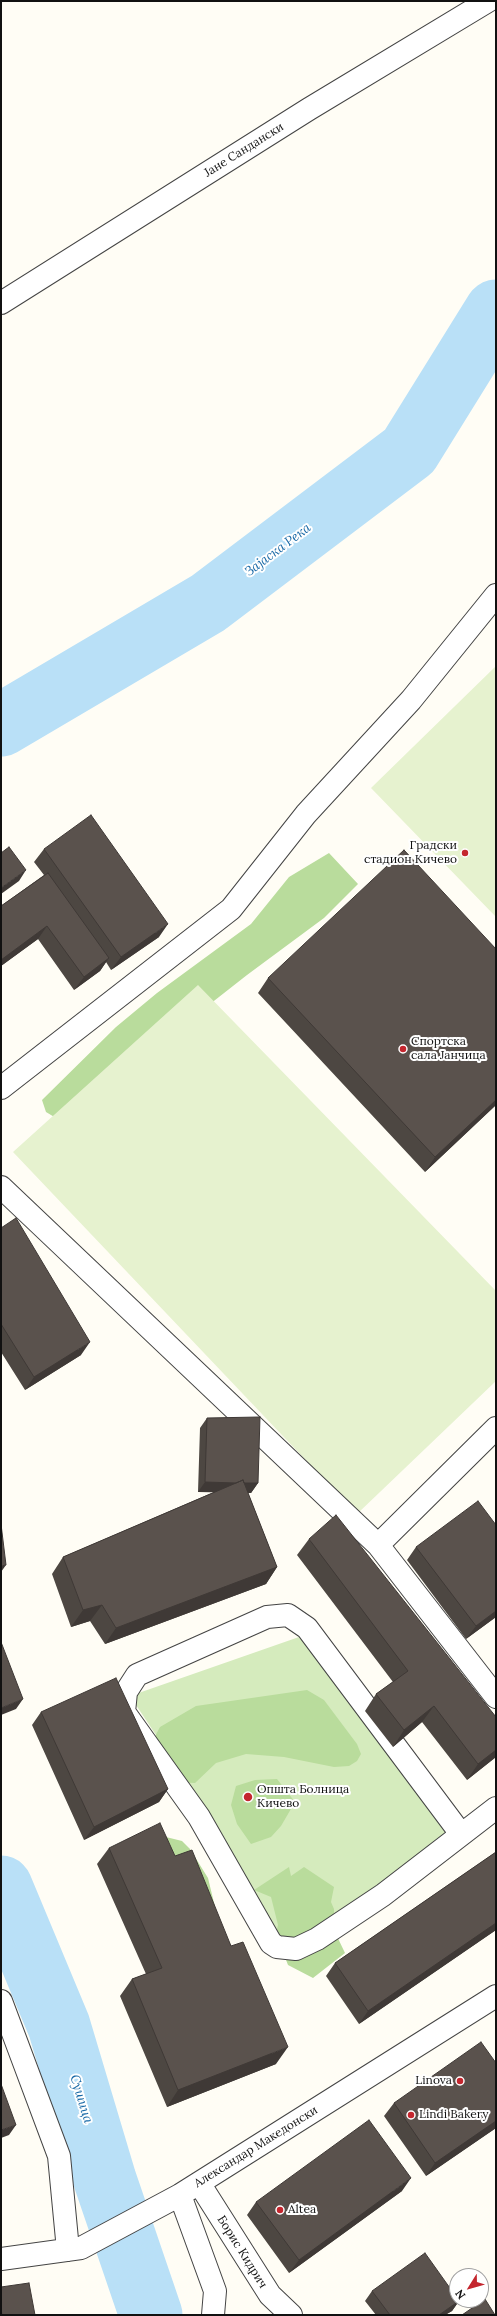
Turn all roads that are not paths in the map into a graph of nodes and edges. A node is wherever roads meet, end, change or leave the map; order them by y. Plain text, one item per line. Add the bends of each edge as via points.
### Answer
1 (488, 1) edge
2 (1, 303) edge
3 (496, 595) edge
4 (1, 1088) edge
5 (1, 1187) edge
6 (496, 1428) edge
7 (378, 1545) junction
8 (496, 1697) edge
9 (496, 1808) edge
10 (461, 1834) junction
11 (496, 1996) edge
12 (1, 2001) edge
13 (199, 2183) junction
14 (173, 2199) junction
15 (75, 2249) junction
16 (1, 2259) edge
17 (213, 2315) edge
18 (291, 2315) edge

1 - 2 street, Јане Сандански via 309,109
3 - 4 street via 411,700 306,814 231,909
5 - 7 street
6 - 7 street
7 - 8 street
9 - 10 street
10 - 10 street via 383,1895 317,1939 296,1949 277,1946 270,1943 199,1817 124,1712 126,1692 137,1675 267,1617 288,1615 307,1628
11 - 13 street, Александар Македонски
12 - 15 street via 59,2156
13 - 14 street, Александар Македонски
13 - 18 street, Борис Кидрич via 270,2295
14 - 15 street, Александар Македонски
14 - 17 street via 215,2291
15 - 16 street, Александар Македонски

